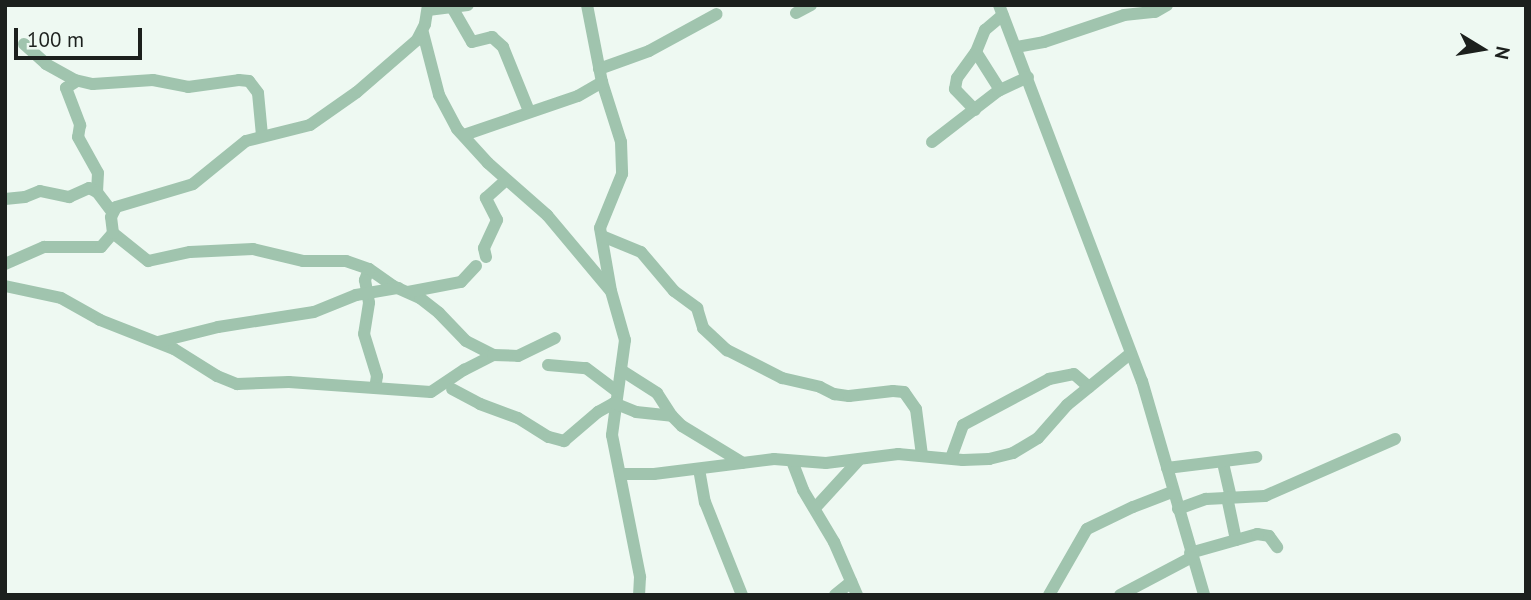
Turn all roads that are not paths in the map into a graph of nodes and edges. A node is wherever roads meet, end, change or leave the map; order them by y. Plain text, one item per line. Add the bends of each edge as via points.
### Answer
1 (468, 5) edge
2 (587, 5) edge
3 (811, 5) edge
4 (1167, 5) edge
5 (428, 8) edge
6 (453, 9) junction
7 (1001, 10) edge
8 (796, 13) dead end
9 (717, 15) dead end
10 (423, 33) junction
11 (24, 44) dead end
12 (1016, 47) junction
13 (976, 52) junction
14 (599, 69) junction
15 (1028, 76) junction
16 (77, 80) junction
17 (602, 82) junction
18 (1000, 90) junction
19 (975, 110) junction
20 (529, 111) junction
21 (262, 135) junction
22 (470, 136) junction
23 (932, 142) dead end
24 (506, 180) junction
25 (97, 191) junction
26 (5, 199) edge
27 (112, 212) junction
28 (113, 233) junction
29 (601, 236) junction
30 (5, 264) edge
31 (369, 269) junction
32 (5, 286) edge
33 (403, 290) junction
34 (611, 291) junction
35 (367, 293) junction
36 (555, 338) dead end
37 (158, 342) junction
38 (1131, 353) junction
39 (493, 355) junction
40 (548, 365) dead end
41 (470, 366) junction
42 (621, 370) junction
43 (1089, 387) junction
44 (374, 388) junction
45 (452, 388) junction
46 (422, 393) junction
47 (615, 397) junction
48 (672, 416) junction
49 (1395, 439) dead end
50 (922, 455) junction
51 (1256, 457) dead end
52 (951, 458) junction
53 (792, 461) junction
54 (858, 461) junction
55 (1223, 463) junction
56 (743, 464) junction
57 (699, 468) junction
58 (1167, 468) junction
59 (620, 474) junction
60 (1172, 492) junction
61 (1229, 497) junction
62 (815, 508) junction
63 (1178, 509) junction
64 (1236, 540) junction
65 (1277, 547) dead end
66 (1191, 555) junction
67 (850, 582) junction
68 (639, 595) edge
69 (742, 595) edge
70 (835, 595) edge
71 (857, 595) edge
72 (1049, 595) edge
73 (1120, 595) edge
74 (1205, 595) edge

1 - 6 street
2 - 14 street
3 - 8 street
4 - 12 street via 1155,12 1124,15
5 - 6 street
5 - 10 street
6 - 20 street via 472,42 492,37 502,47
7 - 12 street
7 - 13 street via 985,30
9 - 14 street via 649,51
10 - 21 street via 368,83 310,125
10 - 22 street via 439,95 453,123
11 - 16 street via 46,64
12 - 15 street
13 - 18 street
13 - 19 street via 962,66 955,86
14 - 17 street
15 - 18 street
15 - 38 street
16 - 21 street via 101,85 153,80 188,87 250,82 258,93
16 - 25 street via 66,88 80,125 78,137 98,173
17 - 20 street via 578,96
17 - 29 street via 621,142 622,162 617,189 601,222
18 - 19 street
19 - 23 street
20 - 22 street
21 - 27 street via 237,146 193,184 123,204
22 - 24 street
24 - 33 street via 486,198 497,220 481,262 461,282
24 - 34 street via 547,215
25 - 26 street via 84,188 66,197 40,191
25 - 27 street
27 - 28 street
28 - 30 street via 101,247 44,247
28 - 31 street via 148,261 190,252 253,249 313,262 346,261
29 - 34 street
29 - 50 street via 641,252 674,291 697,307 703,328 727,350 782,379 849,396 904,392 916,409
31 - 33 street
31 - 35 street
32 - 37 street via 61,298 100,320
33 - 35 street
33 - 39 street via 439,313 466,341
34 - 42 street via 625,340
35 - 37 street via 314,312
35 - 44 street via 364,334 377,376
36 - 39 street via 518,356
37 - 44 street via 237,384 289,382
38 - 43 street
38 - 58 street via 1157,424
39 - 41 street
40 - 47 street via 586,368
41 - 45 street
41 - 46 street via 433,391
42 - 47 street
42 - 48 street via 657,393
43 - 52 street via 1025,447 989,459
43 - 52 street via 1074,374 1049,379 963,425
44 - 46 street
45 - 46 street via 432,397
45 - 47 street via 564,441
47 - 48 street via 636,412
47 - 59 street via 612,435
48 - 56 street
49 - 61 street via 1265,496
50 - 52 street
50 - 54 street
51 - 55 street
53 - 54 street
53 - 56 street
53 - 62 street
54 - 62 street
55 - 58 street
55 - 61 street
56 - 57 street
57 - 59 street
57 - 69 street via 705,502
58 - 60 street
59 - 68 street via 640,577
60 - 63 street
60 - 72 street via 1087,529
61 - 63 street
61 - 64 street
62 - 67 street
63 - 66 street
64 - 65 street via 1266,534
64 - 66 street
66 - 73 street
66 - 74 street
67 - 70 street
67 - 71 street

